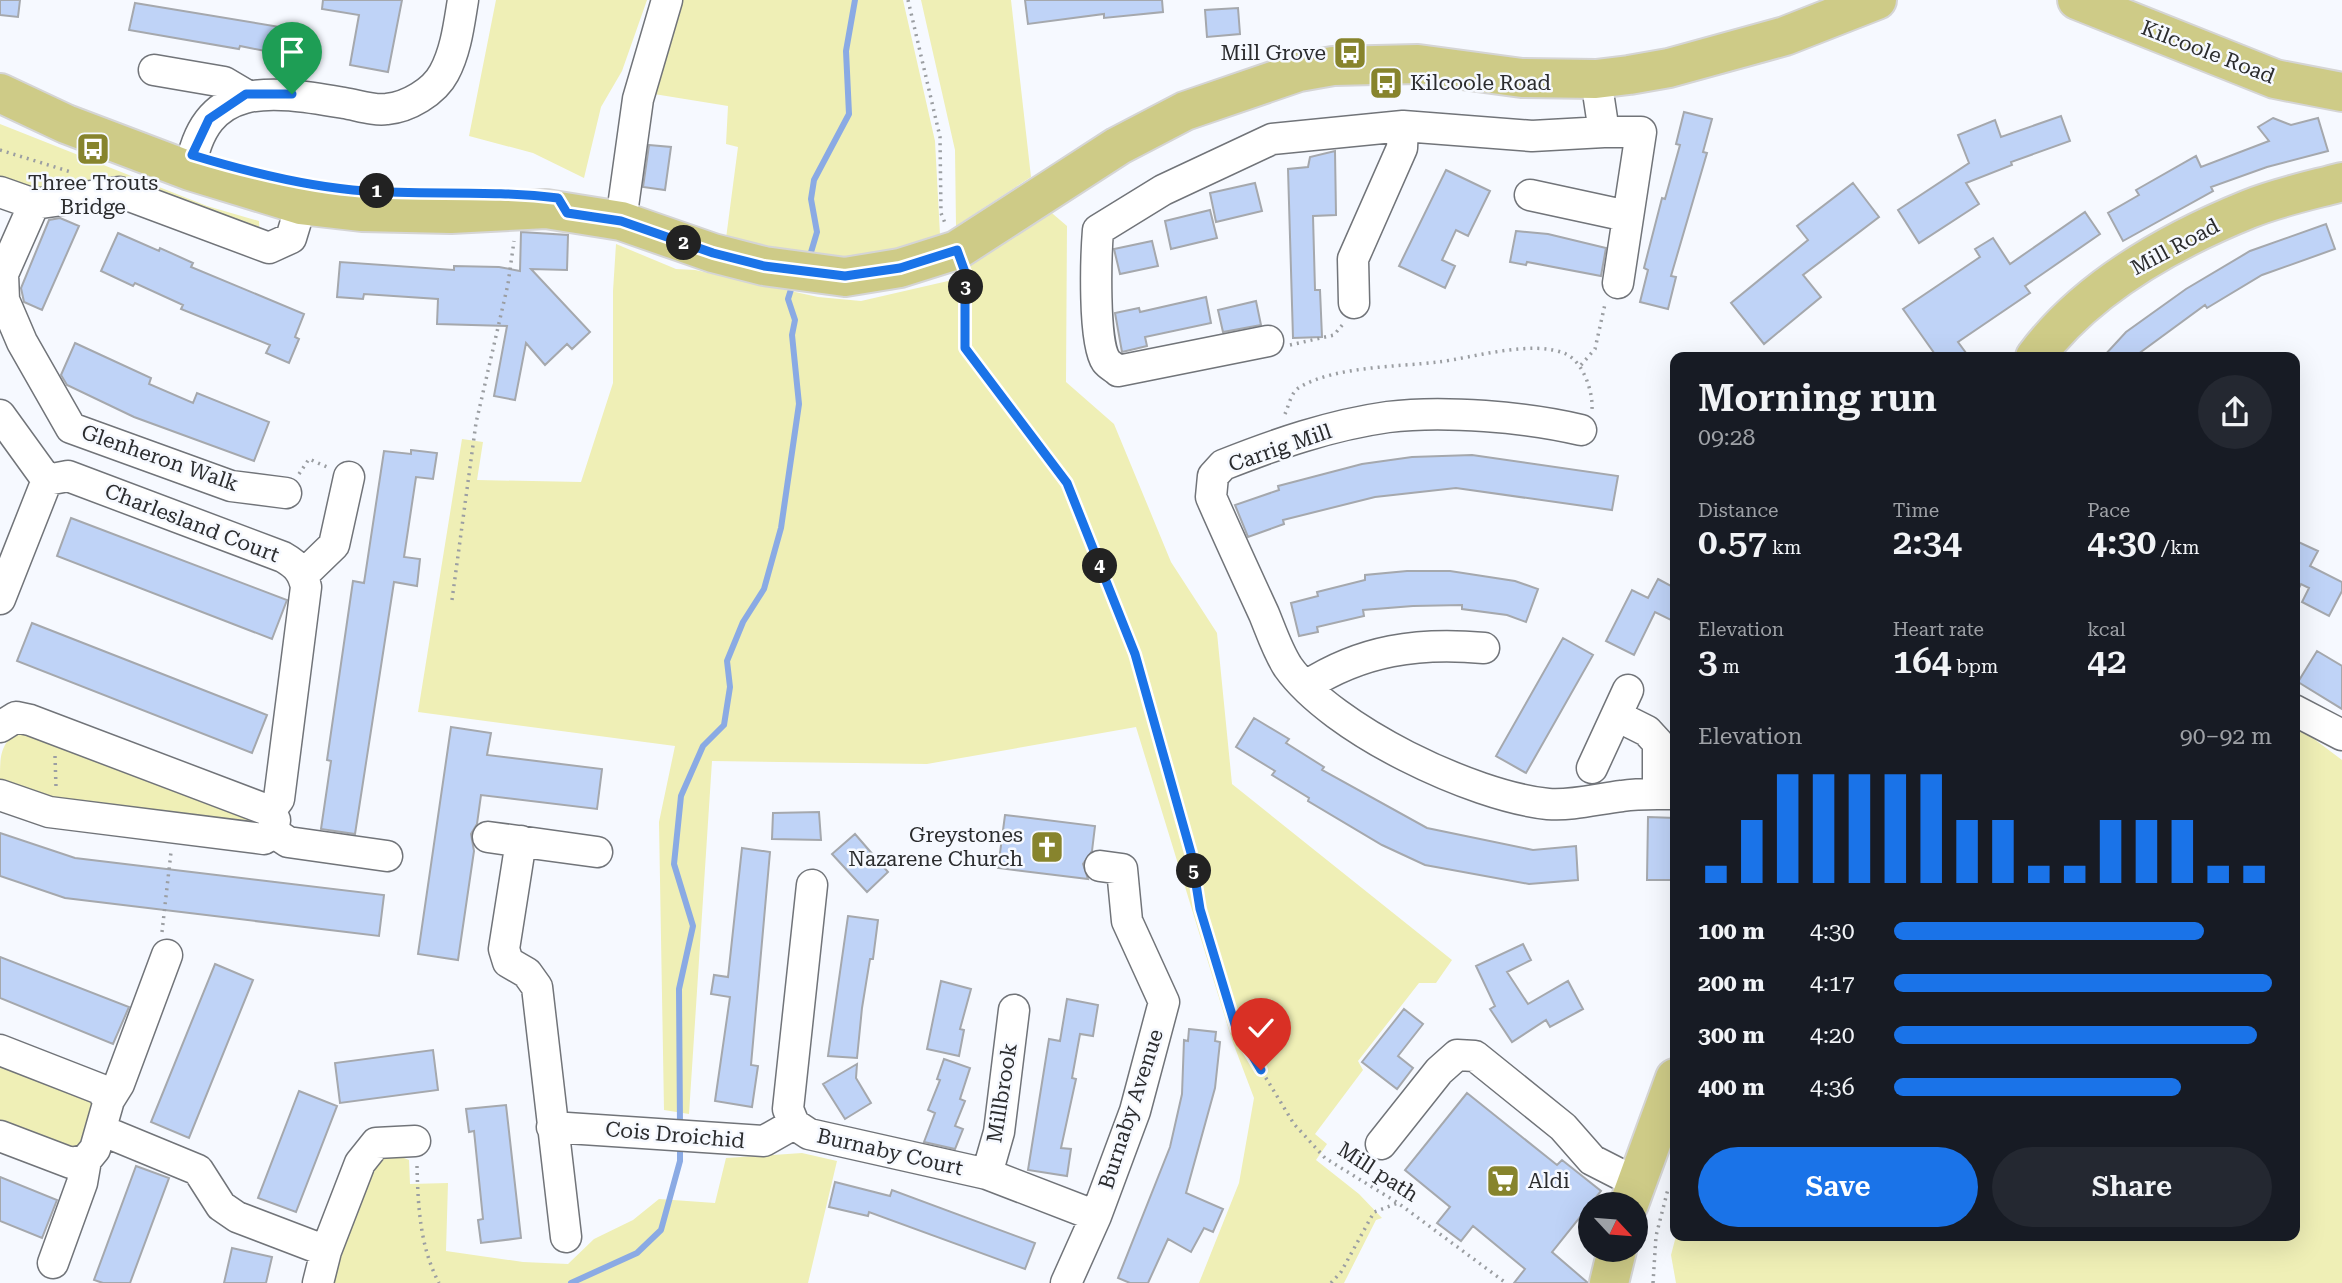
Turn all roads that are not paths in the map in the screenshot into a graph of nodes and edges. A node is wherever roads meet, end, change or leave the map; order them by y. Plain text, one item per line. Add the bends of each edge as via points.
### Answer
1 (463, 0) edge
2 (667, 0) edge
3 (1877, 0) edge
4 (2077, 0) edge
5 (154, 70) dead end
6 (1596, 79) junction
7 (2342, 92) edge
8 (0, 93) edge
9 (246, 94) junction
10 (1403, 126) junction
11 (1604, 132) junction
12 (190, 171) junction
13 (2342, 182) edge
14 (0, 192) edge
15 (1530, 195) dead end
16 (34, 204) junction
17 (301, 205) junction
18 (1627, 216) junction
19 (621, 221) junction
20 (1618, 283) road end
21 (1354, 303) road end
22 (1268, 341) road end
23 (2040, 352) edge
24 (0, 415) edge
25 (1581, 430) road end
26 (349, 477) road end
27 (47, 480) junction
28 (286, 493) road end
29 (303, 575) junction
30 (0, 599) edge
31 (1484, 649) dead end
32 (1306, 685) junction
33 (2300, 713) edge
34 (0, 727) edge
35 (2342, 735) edge
36 (1592, 768) dead end
37 (1666, 794) edge
38 (0, 795) edge
39 (271, 822) junction
40 (488, 837) dead end
41 (521, 841) junction
42 (597, 852) dead end
43 (387, 856) dead end
44 (1100, 866) dead end
45 (812, 885) dead end
46 (167, 955) dead end
47 (1014, 1010) dead end
48 (0, 1050) edge
49 (1670, 1097) edge
50 (109, 1100) junction
51 (794, 1124) junction
52 (552, 1127) junction
53 (102, 1130) junction
54 (0, 1136) edge
55 (415, 1141) road end
56 (1381, 1144) dead end
57 (86, 1160) junction
58 (987, 1174) junction
59 (1645, 1190) edge
60 (1096, 1216) junction
61 (566, 1237) dead end
62 (326, 1251) junction
63 (1614, 1262) edge
64 (53, 1264) dead end
65 (318, 1283) edge
66 (1066, 1283) edge
67 (1609, 1283) edge

1 - 9 street via 444,74 423,96 386,110 292,94
2 - 19 street via 638,99
3 - 6 main road via 1785,36 1669,68
4 - 7 main road, Kilcoole Road via 2275,79
5 - 9 street via 224,82
6 - 11 street
6 - 19 main road via 1522,78 1418,64 1334,66 1299,72 1185,111 1118,146 957,250 900,268 845,276 764,266
8 - 12 main road via 66,124
9 - 12 street via 209,119 192,155
10 - 11 street via 1532,136
10 - 21 street via 1402,148 1353,260
10 - 22 street via 1272,139 1163,190 1098,230 1098,319 1105,359 1118,371
11 - 18 street via 1641,132
12 - 17 main road
13 - 23 main road, Mill Road via 2251,208 2136,265 2098,293
14 - 16 street
15 - 18 street
16 - 17 street via 119,192 269,248 291,238
16 - 28 street, Glenheron Walk via 3,274 4,300 22,342 71,428 231,486
17 - 19 main road via 451,214 546,209
18 - 20 street
24 - 27 street
25 - 32 street, Carrig Mill via 1518,419 1390,417 1321,430 1223,465 1213,477 1211,497 1288,666
26 - 29 street via 334,545
27 - 29 street, Charlesland Court via 68,476 283,557
27 - 30 street
29 - 39 street, Charlesland Court via 306,587 279,799
31 - 32 street via 1429,646 1379,653 1345,662
32 - 37 street, Carrig Mill via 1350,723 1409,758 1496,793 1548,804
33 - 35 street
34 - 39 street via 16,717 30,720
36 - 37 street, Carrig Mill via 1623,703 1658,743
38 - 39 street via 50,812 264,839
39 - 43 street via 288,842
40 - 41 street
41 - 42 street
41 - 52 street via 504,949 508,962 527,973 537,987
44 - 60 street, Burnaby Avenue via 1122,869 1127,920 1164,1002 1135,1111
45 - 51 street, Burnaby Court via 788,1110
46 - 50 street
47 - 58 street, Millbrook via 999,1132
48 - 50 street via 100,1088
49 - 59 main road
50 - 53 street
51 - 52 street, Cois Droichid via 764,1141
51 - 58 street, Burnaby Court via 809,1134
52 - 61 street
53 - 57 street
53 - 62 street via 198,1170 220,1206 237,1217
54 - 57 street via 71,1163
55 - 62 street via 376,1143 360,1163
56 - 59 street via 1439,1070 1457,1055 1475,1056 1563,1127 1592,1160
57 - 64 street
58 - 60 street, Burnaby Court
60 - 66 street, Burnaby Avenue
62 - 65 street
63 - 67 main road

